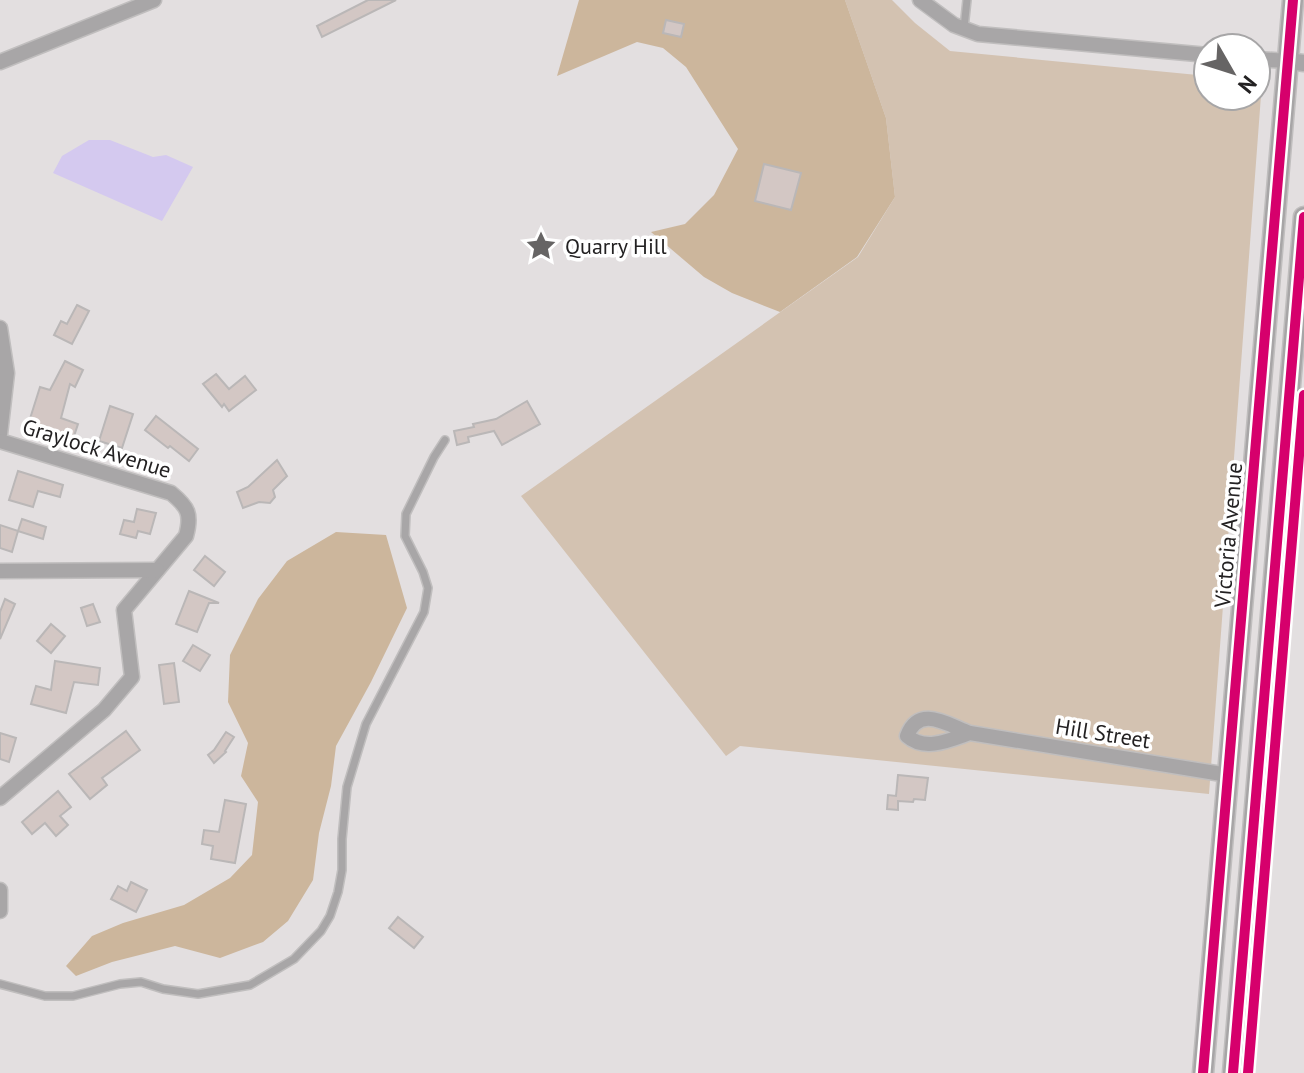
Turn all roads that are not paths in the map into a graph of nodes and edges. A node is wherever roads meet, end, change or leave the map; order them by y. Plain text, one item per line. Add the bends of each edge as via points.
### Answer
1 (154, 0) edge
2 (920, 0) edge
3 (967, 0) edge
4 (1293, 0) edge
5 (964, 28) junction
6 (1192, 54) edge
7 (1272, 60) edge
8 (0, 62) edge
9 (1296, 62) edge
10 (1304, 217) edge
11 (0, 328) edge
12 (0, 434) edge
13 (445, 440) dead end
14 (0, 441) edge
15 (157, 570) junction
16 (0, 571) edge
17 (970, 733) dead end
18 (1228, 775) junction
19 (0, 798) edge
20 (0, 890) edge
21 (0, 911) edge
22 (0, 984) edge
23 (1203, 1073) edge
24 (1233, 1073) edge

1 - 8 street
2 - 5 street
3 - 5 lane
4 - 9 main road, Victoria Avenue
5 - 6 street via 978,34
7 - 9 street
9 - 18 main road, Victoria Avenue
10 - 24 main road
11 - 12 street via 7,373
13 - 22 lane via 406,514 405,536 428,588 424,612 366,724 347,787 338,892 321,931 294,959 250,985 198,994 141,982 73,996 45,996
14 - 15 street, Graylock Avenue via 171,493 184,504 190,521 186,536
15 - 16 street
15 - 19 street, Graylock Avenue via 124,610 132,677 68,743
17 - 18 street, Hill Street
18 - 23 main road, Victoria Avenue
20 - 21 street

